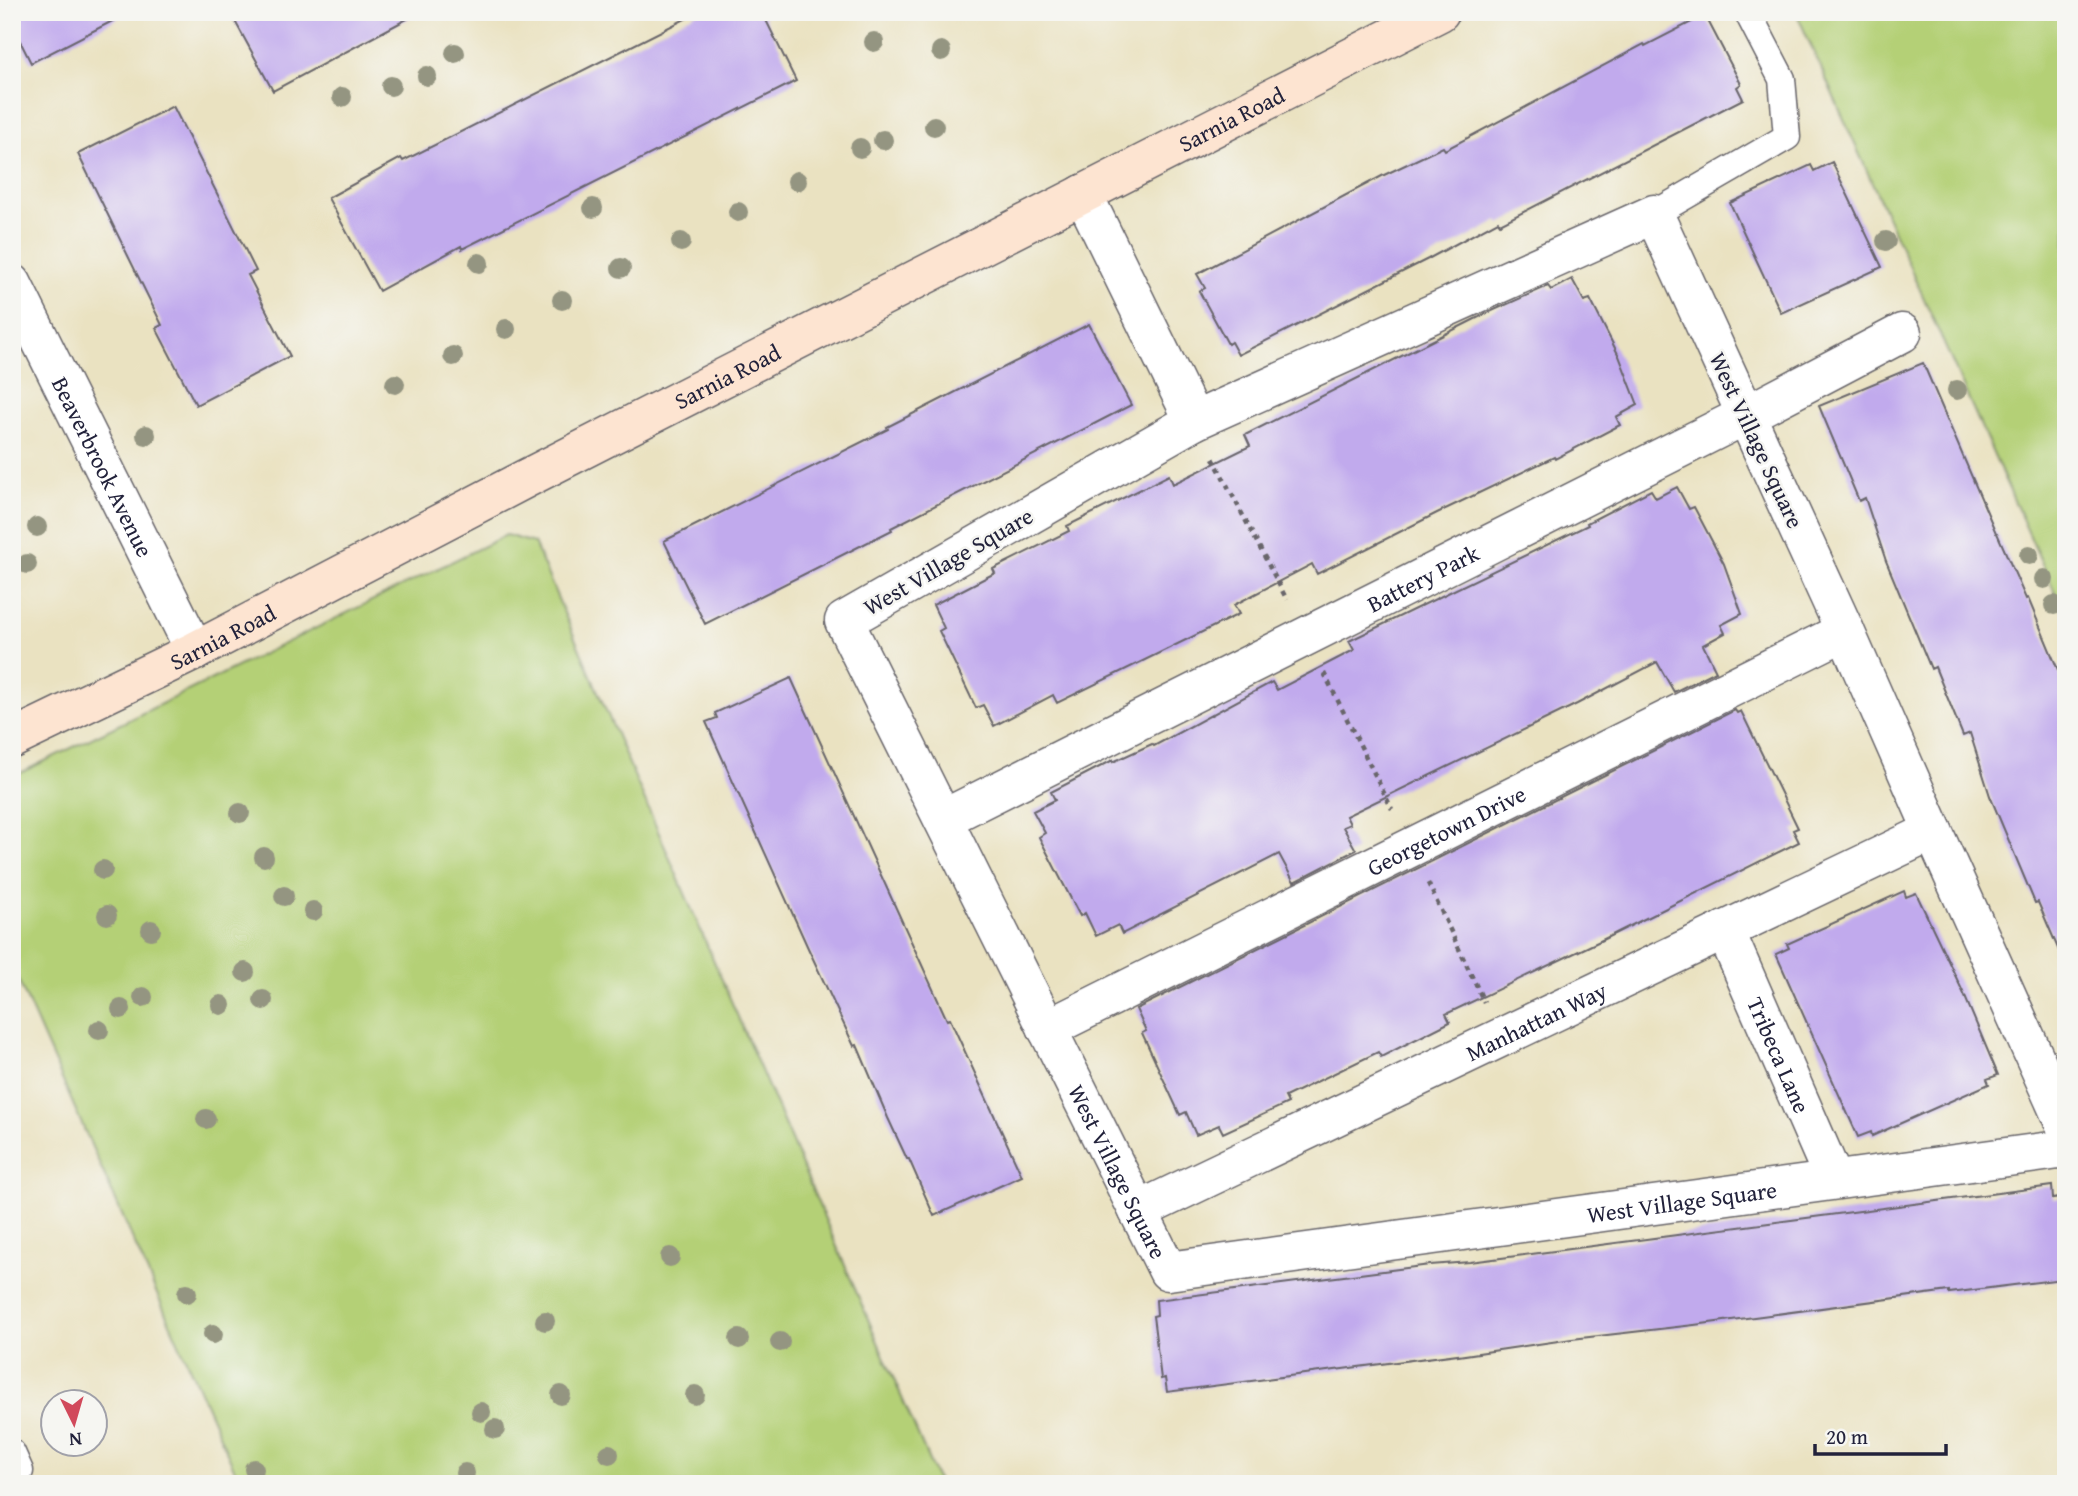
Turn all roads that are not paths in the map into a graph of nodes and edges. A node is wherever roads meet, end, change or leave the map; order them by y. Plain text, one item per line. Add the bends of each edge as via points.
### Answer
1 (1440, 12) edge
2 (1750, 17) dead end
3 (1083, 194) junction
4 (1654, 214) junction
5 (12, 283) edge
6 (1902, 333) dead end
7 (1746, 415) junction
8 (1194, 421) junction
9 (1845, 631) junction
10 (195, 651) junction
11 (12, 739) edge
12 (943, 819) junction
13 (1933, 831) junction
14 (1725, 930) junction
15 (1047, 1029) junction
16 (2066, 1127) edge
17 (2066, 1149) edge
18 (1834, 1180) junction
19 (1138, 1211) junction
20 (12, 1453) edge
21 (12, 1474) edge

1 - 3 main road, Sarnia Road
2 - 4 lane via 1782,79 1787,137
3 - 8 street
3 - 10 main road, Sarnia Road
4 - 7 street, West Village Square
4 - 8 street, West Village Square
5 - 10 street, Beaverbrook Avenue
6 - 7 street, Battery Park
7 - 9 street, West Village Square
7 - 12 street, Battery Park
8 - 12 street, West Village Square via 844,621
9 - 13 street, West Village Square
9 - 15 street, Georgetown Drive
10 - 11 main road, Sarnia Road
12 - 15 street, West Village Square
13 - 14 street, Manhattan Way
13 - 16 street, West Village Square
14 - 18 street, Tribeca Lane
14 - 19 street, Manhattan Way
15 - 19 street, West Village Square
17 - 18 street, West Village Square
18 - 19 street, West Village Square via 1168,1270
20 - 21 lane via 20,1471

